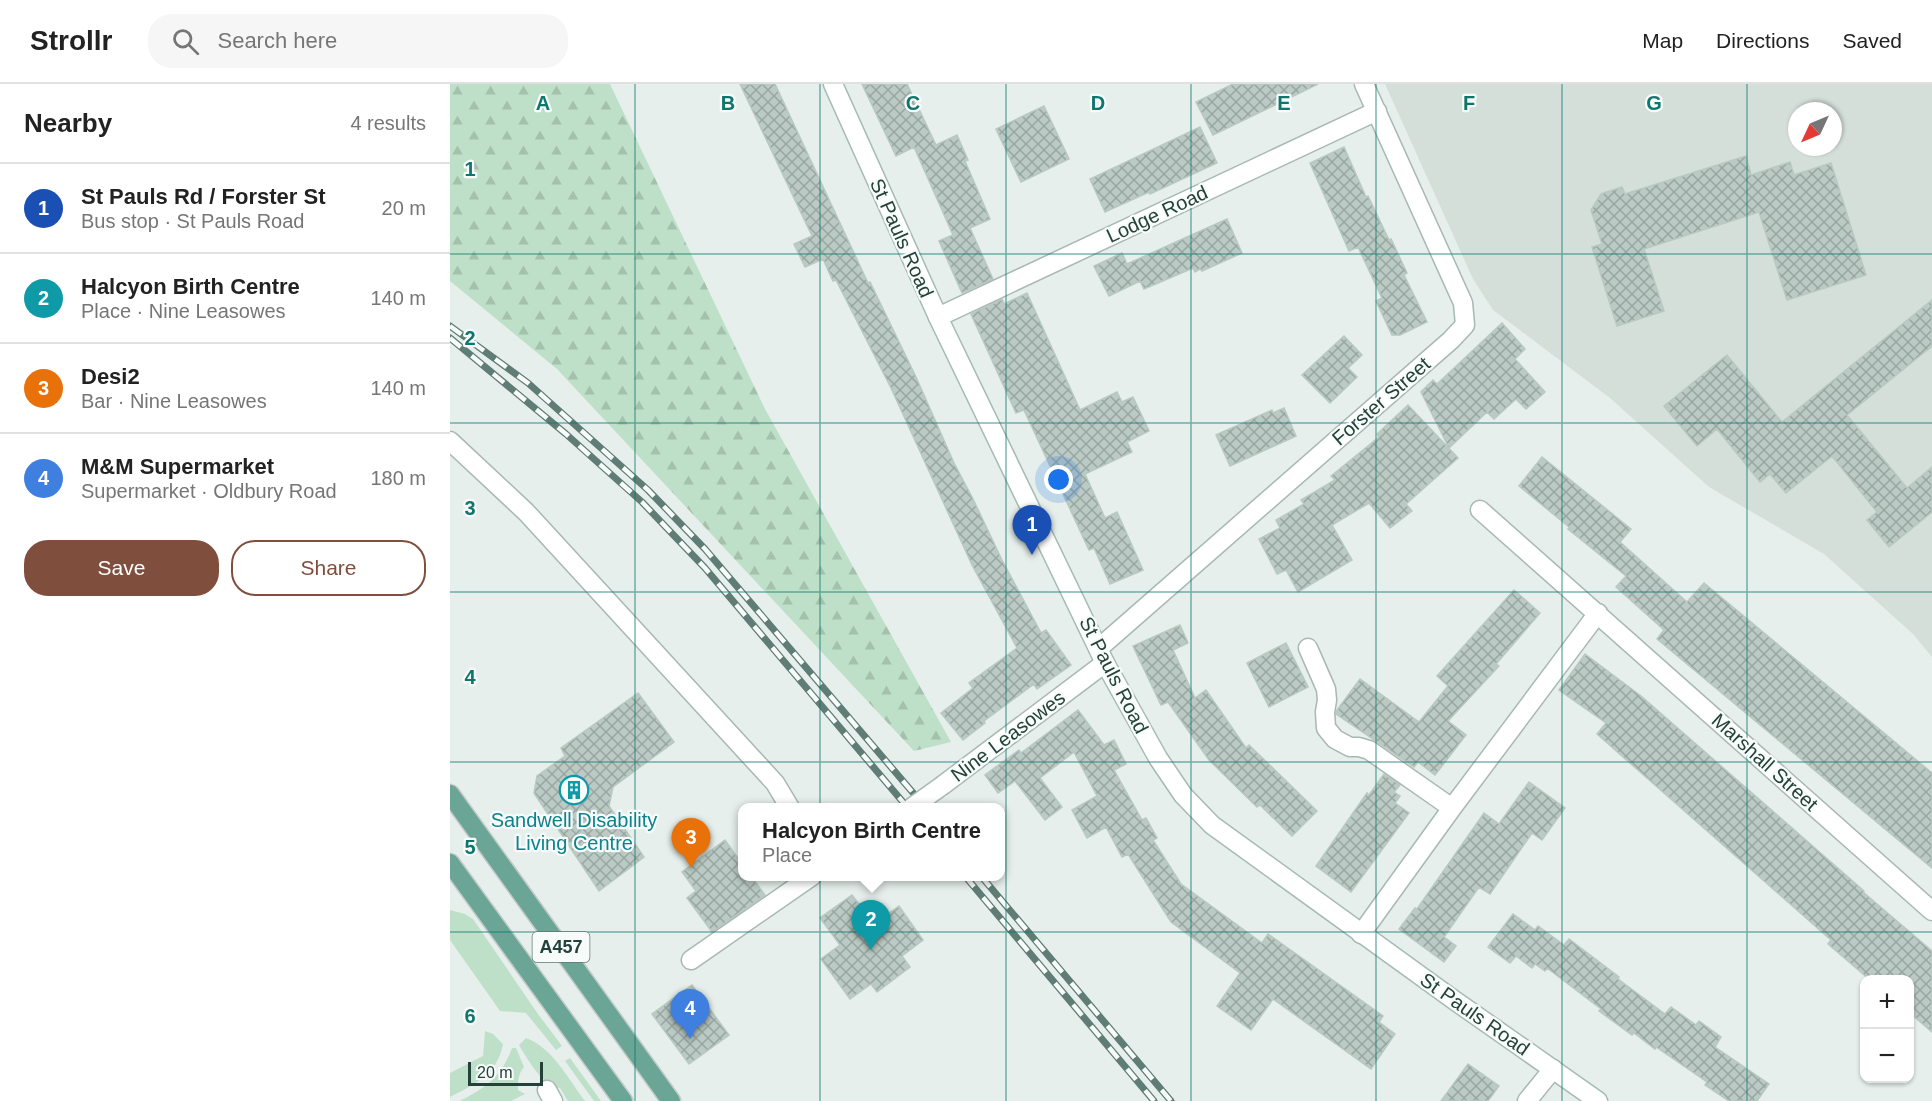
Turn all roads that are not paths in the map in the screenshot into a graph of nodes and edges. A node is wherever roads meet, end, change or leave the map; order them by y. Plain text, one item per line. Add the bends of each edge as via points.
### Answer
1 (833, 84) edge
2 (1364, 84) edge
3 (1377, 111) junction
4 (938, 317) junction
5 (450, 441) edge
6 (1480, 510) dead end
7 (1598, 613) junction
8 (1308, 648) dead end
9 (1102, 656) junction
10 (450, 794) edge
11 (788, 803) edge
12 (917, 803) edge
13 (1452, 808) junction
14 (450, 863) edge
15 (805, 881) edge
16 (456, 884) edge
17 (1932, 911) edge
18 (1361, 934) junction
19 (691, 960) dead end
20 (1552, 1069) junction
21 (623, 1101) edge
22 (671, 1101) edge
23 (1527, 1101) edge
24 (1598, 1101) edge

1 - 4 street, St Pauls Road
2 - 3 street, Forster Street
3 - 4 street, Lodge Road
3 - 9 street, Forster Street via 1463,303 1465,325
4 - 9 street, St Pauls Road
5 - 11 street via 534,521 775,783
6 - 7 street, Marshall Street
7 - 13 street
7 - 17 street, Marshall Street
8 - 13 street via 1326,689 1326,728 1335,739 1369,750
9 - 12 street, Nine Leasowes, bridge
9 - 18 street, St Pauls Road via 1183,795 1212,825
10 - 22 main road, A457
13 - 18 street
14 - 16 main road, A457
15 - 19 street
16 - 21 main road, A457
18 - 20 street, St Pauls Road
20 - 23 street
20 - 24 street, St Pauls Road

